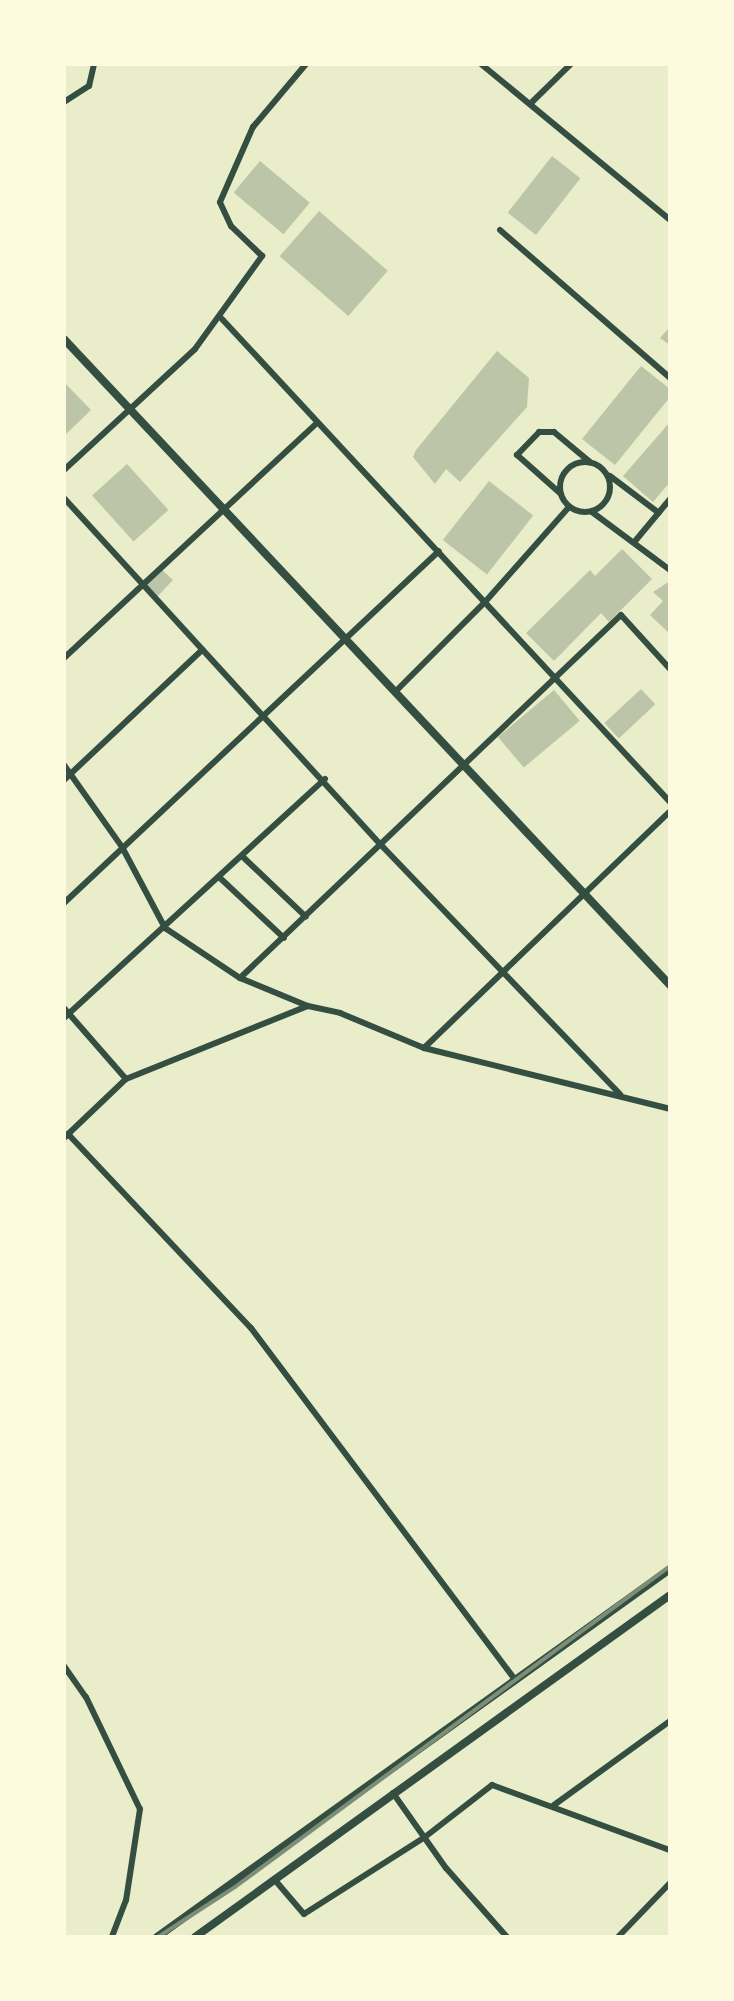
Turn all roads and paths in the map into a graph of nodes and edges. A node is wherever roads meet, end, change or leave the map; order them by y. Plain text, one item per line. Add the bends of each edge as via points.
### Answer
1 (94, 64) edge
2 (306, 64) edge
3 (481, 64) edge
4 (571, 64) edge
5 (64, 102) edge
6 (530, 104) junction
7 (670, 220) edge
8 (500, 230) dead end
9 (222, 319) junction
10 (64, 339) edge
11 (670, 378) edge
12 (129, 412) junction
13 (316, 424) junction
14 (590, 462) junction
15 (64, 470) edge
16 (607, 474) junction
17 (561, 494) junction
18 (64, 498) edge
19 (670, 499) edge
20 (569, 507) junction
21 (224, 511) junction
22 (592, 512) junction
23 (659, 513) junction
24 (636, 540) junction
25 (439, 551) junction
26 (670, 570) edge
27 (140, 585) junction
28 (485, 602) junction
29 (346, 639) junction
30 (64, 644) edge
31 (202, 650) junction
32 (71, 651) junction
33 (64, 658) edge
34 (670, 669) edge
35 (555, 678) junction
36 (395, 692) junction
37 (265, 716) junction
38 (64, 765) edge
39 (462, 766) junction
40 (72, 773) junction
41 (325, 779) junction
42 (64, 780) edge
43 (670, 802) edge
44 (670, 811) edge
45 (382, 846) junction
46 (122, 847) junction
47 (242, 856) junction
48 (219, 877) junction
49 (582, 894) junction
50 (64, 903) edge
51 (306, 917) junction
52 (165, 928) junction
53 (284, 938) junction
54 (503, 967) junction
55 (240, 978) junction
56 (670, 985) edge
57 (308, 1006) junction
58 (65, 1013) edge
59 (424, 1048) junction
60 (126, 1079) junction
61 (620, 1094) junction
62 (670, 1109) edge
63 (66, 1136) edge
64 (670, 1569) edge
65 (670, 1595) edge
66 (64, 1666) edge
67 (516, 1681) junction
68 (670, 1721) edge
69 (393, 1793) junction
70 (554, 1805) junction
71 (425, 1837) junction
72 (670, 1850) edge
73 (274, 1879) junction
74 (670, 1883) edge
75 (112, 1937) edge
76 (157, 1937) edge
77 (195, 1937) edge
78 (507, 1937) edge
79 (618, 1937) edge

1 - 5 street via 89,86
2 - 9 street via 253,127 220,202 231,226 262,256
3 - 6 street
4 - 6 street
6 - 7 street
8 - 11 street
9 - 12 street
9 - 13 street
10 - 12 main road
12 - 15 street
12 - 21 main road
13 - 21 street
13 - 25 street
14 - 16 street
14 - 17 street via 566,470
14 - 17 street via 554,432 539,432 517,455
16 - 22 street via 609,497
16 - 23 street
17 - 20 street
18 - 27 street
19 - 23 street
20 - 22 street
20 - 28 street
21 - 27 street
21 - 29 main road
22 - 24 street
23 - 24 street
24 - 26 street
25 - 28 street
25 - 29 street
27 - 31 street
27 - 32 street
28 - 35 street
28 - 36 street
29 - 36 main road
29 - 37 street
30 - 32 street
31 - 37 street
31 - 40 street
32 - 33 street
34 - 35 street via 621,615
35 - 39 street
35 - 43 street
36 - 39 main road
37 - 41 street
37 - 46 street
38 - 40 street
39 - 45 street
39 - 49 main road
40 - 42 street
40 - 46 street
41 - 45 street
41 - 47 street
44 - 49 street
45 - 51 street
45 - 54 street
46 - 50 street
46 - 52 street
47 - 48 street
47 - 51 street
48 - 52 street
48 - 53 street
49 - 54 street
49 - 56 main road
51 - 53 street
52 - 55 street
52 - 58 street
53 - 55 street
54 - 59 street
54 - 61 street
55 - 57 street
57 - 59 street via 340,1013
57 - 60 street
58 - 60 street
59 - 61 street
60 - 63 street
61 - 62 street
63 - 67 street via 251,1328
64 - 67 main road
65 - 69 main road
66 - 75 street via 86,1697 140,1809 126,1900
67 - 76 main road
68 - 70 street
69 - 71 street
69 - 73 main road
70 - 71 street via 492,1785
70 - 72 street
71 - 73 street via 304,1914
71 - 78 street
73 - 77 main road
74 - 79 street

